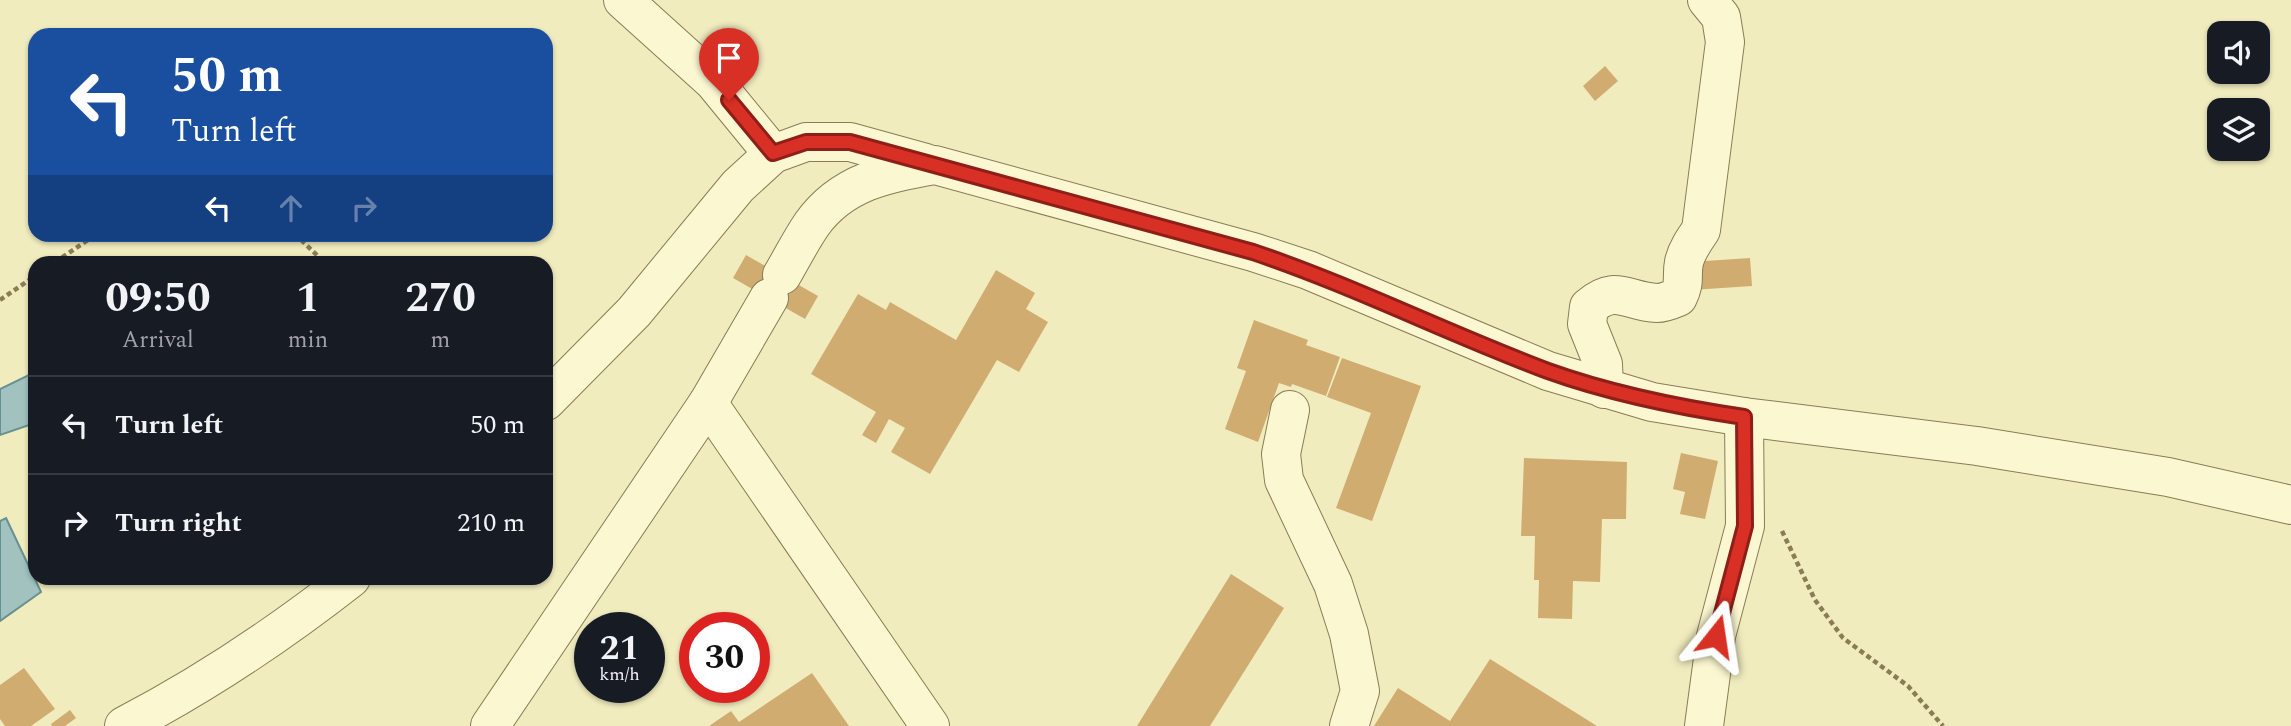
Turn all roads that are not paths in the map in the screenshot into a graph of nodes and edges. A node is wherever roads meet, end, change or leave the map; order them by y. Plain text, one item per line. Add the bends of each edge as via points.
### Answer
1 (622, 0) edge
2 (1707, 0) edge
3 (773, 153) junction
4 (935, 165) junction
5 (1604, 389) junction
6 (553, 394) edge
7 (708, 403) junction
8 (1290, 410) dead end
9 (1744, 417) junction
10 (2291, 505) edge
11 (342, 585) edge
12 (124, 726) edge
13 (490, 726) edge
14 (930, 726) edge
15 (1349, 726) edge
16 (1704, 726) edge

1 - 3 street via 714,82
2 - 5 street via 1721,17 1725,42 1701,230 1688,249 1683,265 1685,283 1678,297 1660,303 1620,294 1600,296 1589,307 1587,324 1603,364
3 - 4 street via 806,142 850,142
3 - 6 street via 738,186 634,312
4 - 5 street via 1308,270 1548,371
4 - 7 street via 859,183 833,200 812,223
5 - 9 street
7 - 13 street
7 - 14 street
8 - 15 street via 1281,454 1284,480 1333,584 1349,634 1360,691
9 - 10 street via 1991,448 2168,477
9 - 16 street via 1745,526 1716,636
11 - 12 street via 216,672

